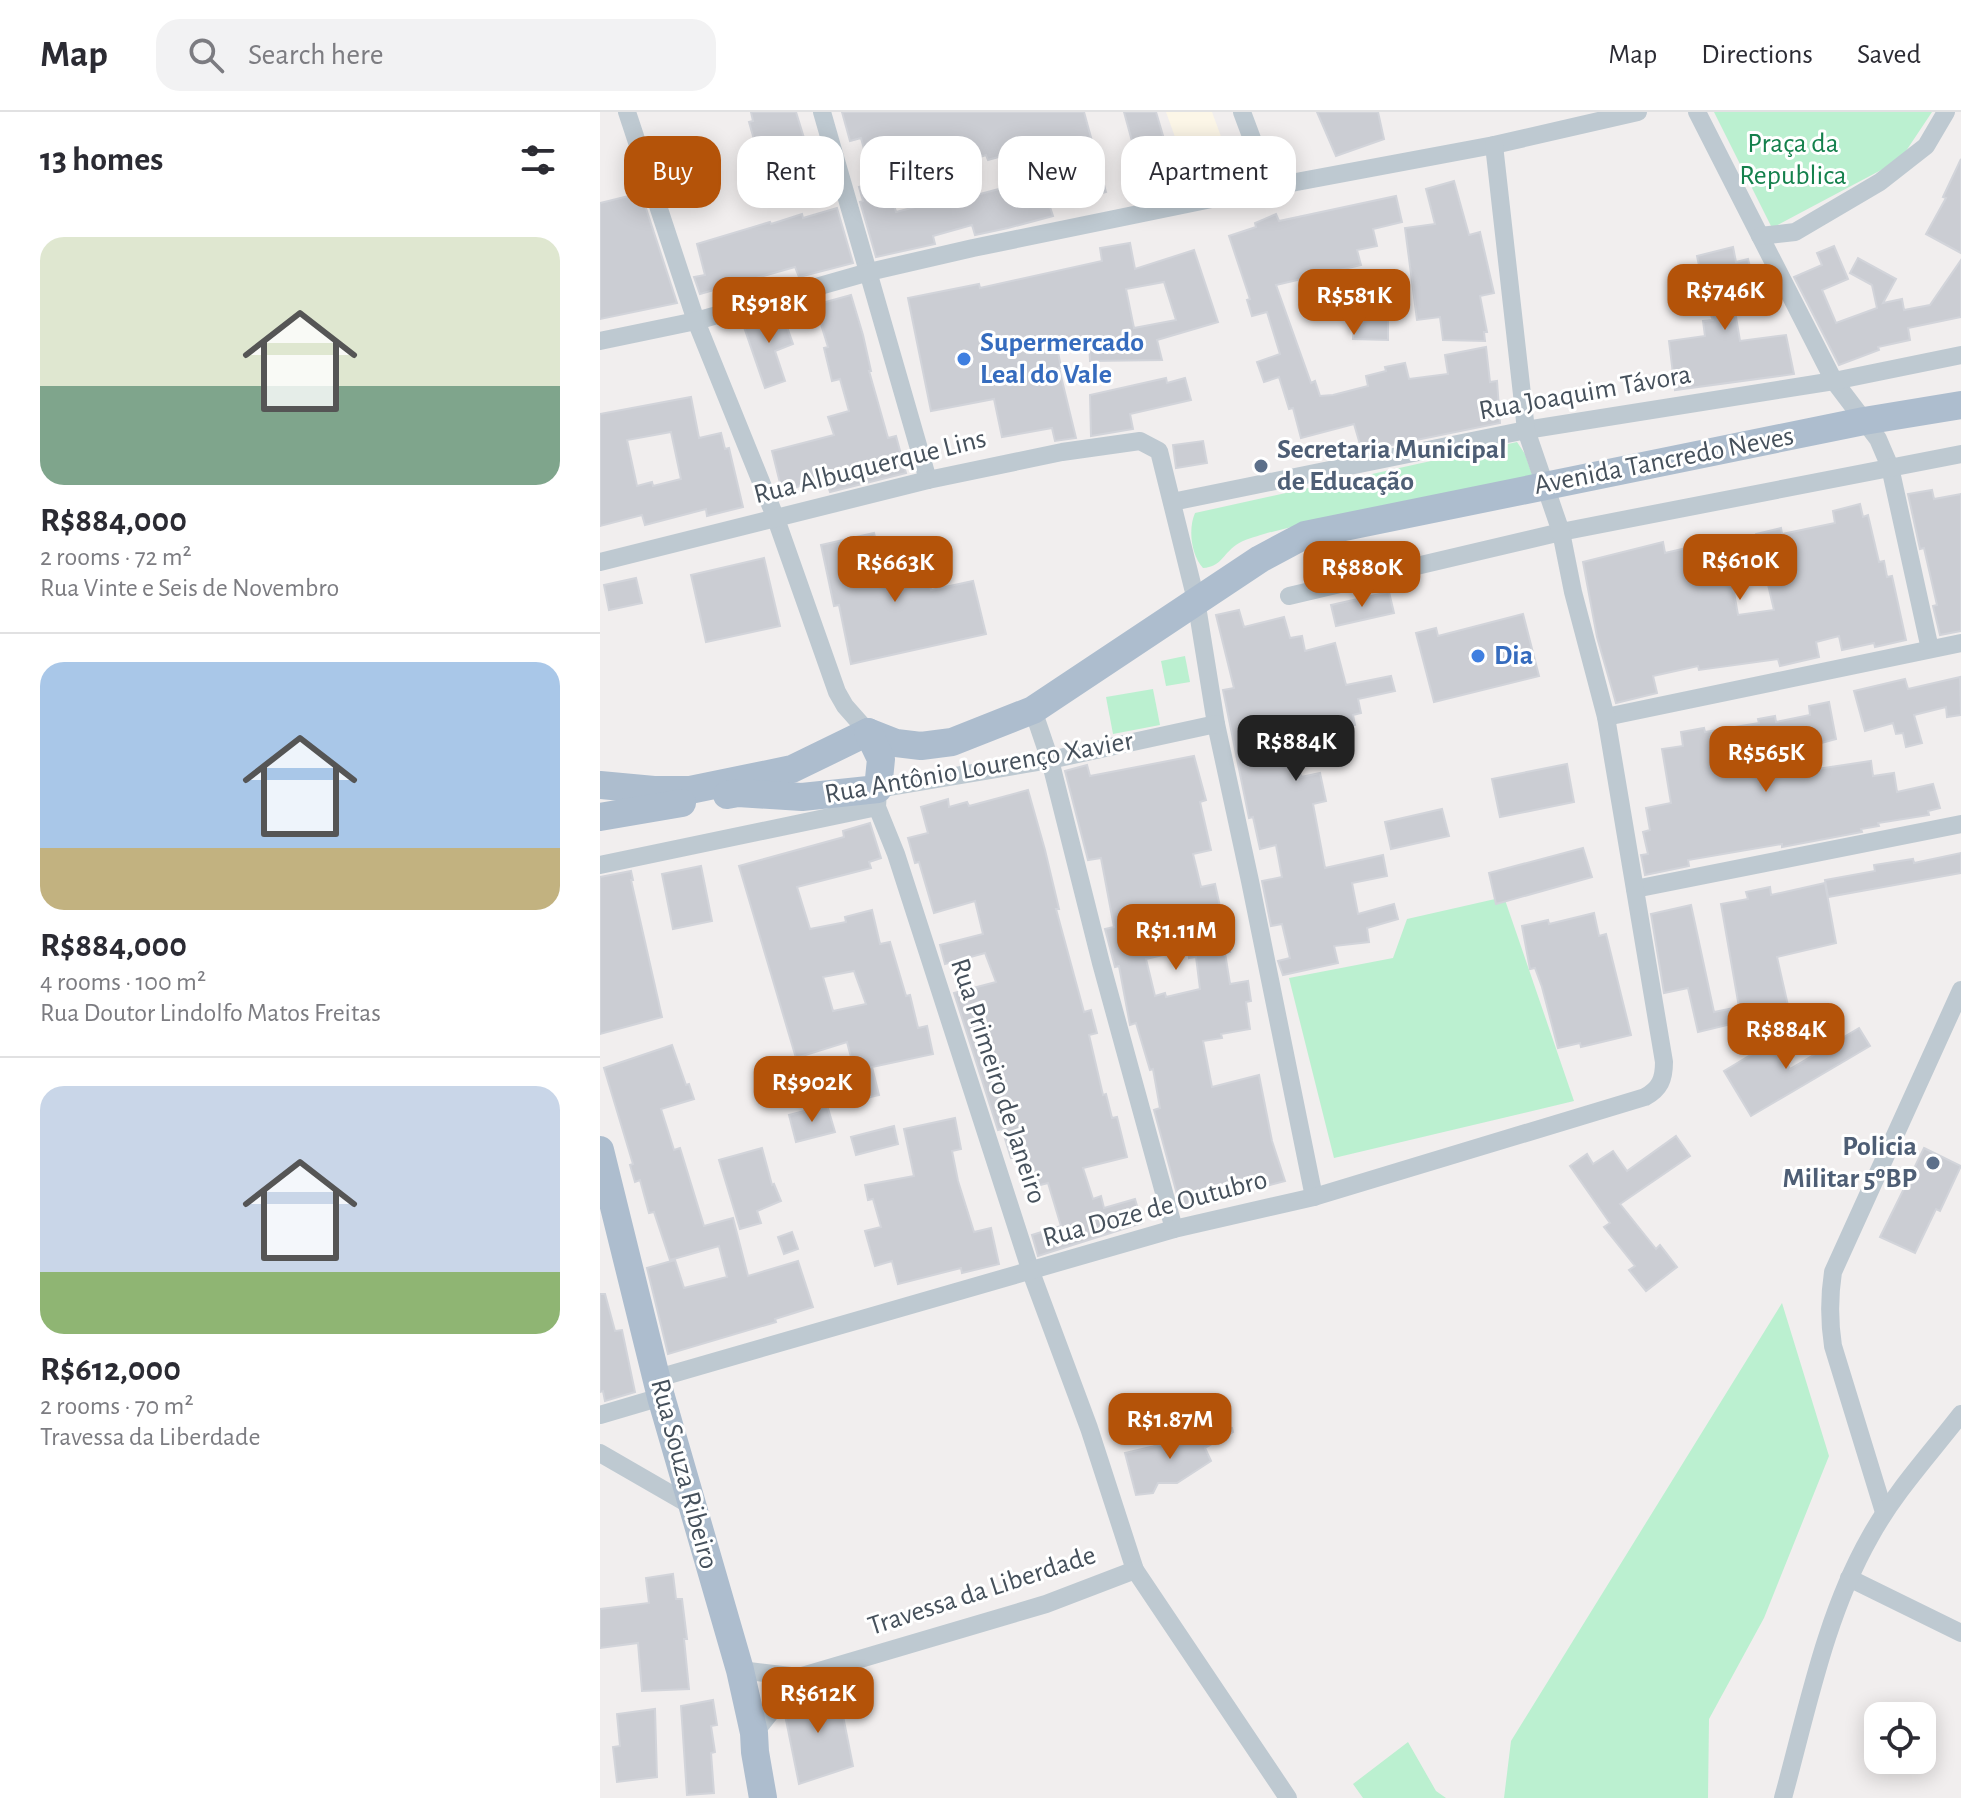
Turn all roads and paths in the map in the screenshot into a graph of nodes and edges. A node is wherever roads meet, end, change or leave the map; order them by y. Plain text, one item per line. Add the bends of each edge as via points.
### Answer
1 (627, 112) edge
2 (822, 112) edge
3 (1242, 112) edge
4 (1638, 112) edge
5 (1697, 112) edge
6 (1946, 112) edge
7 (1251, 136) edge
8 (1494, 145) junction
9 (1296, 182) edge
10 (1171, 208) edge
11 (1795, 232) junction
12 (1760, 236) junction
13 (1773, 261) junction
14 (869, 272) junction
15 (696, 321) junction
16 (600, 341) edge
17 (1961, 355) edge
18 (1834, 381) junction
19 (1961, 405) edge
20 (1864, 421) junction
21 (1526, 430) junction
22 (1961, 454) edge
23 (1890, 467) junction
24 (928, 480) junction
25 (1544, 486) junction
26 (1172, 502) junction
27 (776, 519) junction
28 (1561, 532) junction
29 (600, 562) edge
30 (1289, 596) dead end
31 (1196, 600) junction
32 (1961, 643) edge
33 (1930, 649) junction
34 (1033, 710) junction
35 (1606, 717) junction
36 (1216, 724) junction
37 (868, 732) junction
38 (1050, 760) junction
39 (600, 785) edge
40 (878, 798) junction
41 (600, 817) edge
42 (1961, 824) edge
43 (600, 865) edge
44 (1635, 889) junction
45 (1961, 990) edge
46 (600, 1150) edge
47 (1314, 1197) junction
48 (1174, 1229) junction
49 (1031, 1272) junction
50 (660, 1387) junction
51 (1961, 1414) edge
52 (600, 1415) edge
53 (600, 1453) edge
54 (690, 1505) junction
55 (1884, 1512) junction
56 (1135, 1570) junction
57 (1849, 1578) junction
58 (1961, 1633) edge
59 (740, 1670) junction
60 (799, 1677) junction
61 (754, 1733) junction
62 (763, 1798) edge
63 (1288, 1798) edge
64 (1783, 1798) edge

1 - 15 street
2 - 14 street
3 - 7 street
4 - 8 street
5 - 12 street
6 - 11 street via 1915,157
8 - 9 street
8 - 21 street
10 - 14 street
11 - 12 street
11 - 13 street
12 - 13 street
13 - 18 street
14 - 15 street
14 - 24 street
15 - 16 street
15 - 27 street
17 - 18 street, Rua Joaquim Távora
18 - 20 street
18 - 21 street, Rua Joaquim Távora
19 - 20 main road, Avenida Tancredo Neves
20 - 23 street
20 - 25 main road, Avenida Tancredo Neves
21 - 25 street
21 - 26 street, Rua Joaquim Távora
22 - 23 street
23 - 28 street
23 - 33 street
24 - 26 street, Rua Albuquerque Lins via 1140,441 1161,456
24 - 27 street, Rua Albuquerque Lins
25 - 28 street
25 - 31 main road, Avenida Tancredo Neves via 1305,535
26 - 31 street
27 - 29 street, Rua Albuquerque Lins
27 - 37 street via 837,692
28 - 30 street
28 - 35 street
31 - 34 main road, Rua Antônio Lourenço Xavier
31 - 36 street
32 - 33 street
33 - 35 street
34 - 37 main road, Rua Antônio Lourenço Xavier via 952,742 921,746
34 - 38 street
35 - 44 street
36 - 38 street, Rua Antônio Lourenço Xavier
36 - 47 street
37 - 39 main road, Rua Antônio Lourenço Xavier via 792,769 690,790
37 - 40 main road via 881,759
38 - 40 street, Rua Antônio Lourenço Xavier
38 - 48 street
40 - 41 main road, Rua Antônio Lourenço Xavier via 738,793
40 - 43 street
40 - 49 street, Rua Primeiro de Janeiro
42 - 44 street
44 - 47 street, Rua Doze de Outubro via 1664,1062 1655,1092
45 - 55 street via 1833,1272 1833,1346
46 - 50 main road, Rua Souza Ribeiro
47 - 48 street, Rua Doze de Outubro
48 - 49 street, Rua Doze de Outubro
49 - 50 street, Rua Doze de Outubro
49 - 56 street, Rua Primeiro de Janeiro
50 - 52 street, Rua Doze de Outubro
50 - 54 main road, Rua Souza Ribeiro
51 - 55 street
53 - 54 street
54 - 59 main road, Rua Souza Ribeiro
55 - 57 street
56 - 60 street, Travessa da Liberdade via 1046,1604
56 - 63 street
57 - 58 street
57 - 64 street
59 - 60 street
59 - 61 main road, Rua Souza Ribeiro
60 - 61 street
61 - 62 main road, Rua Souza Ribeiro

